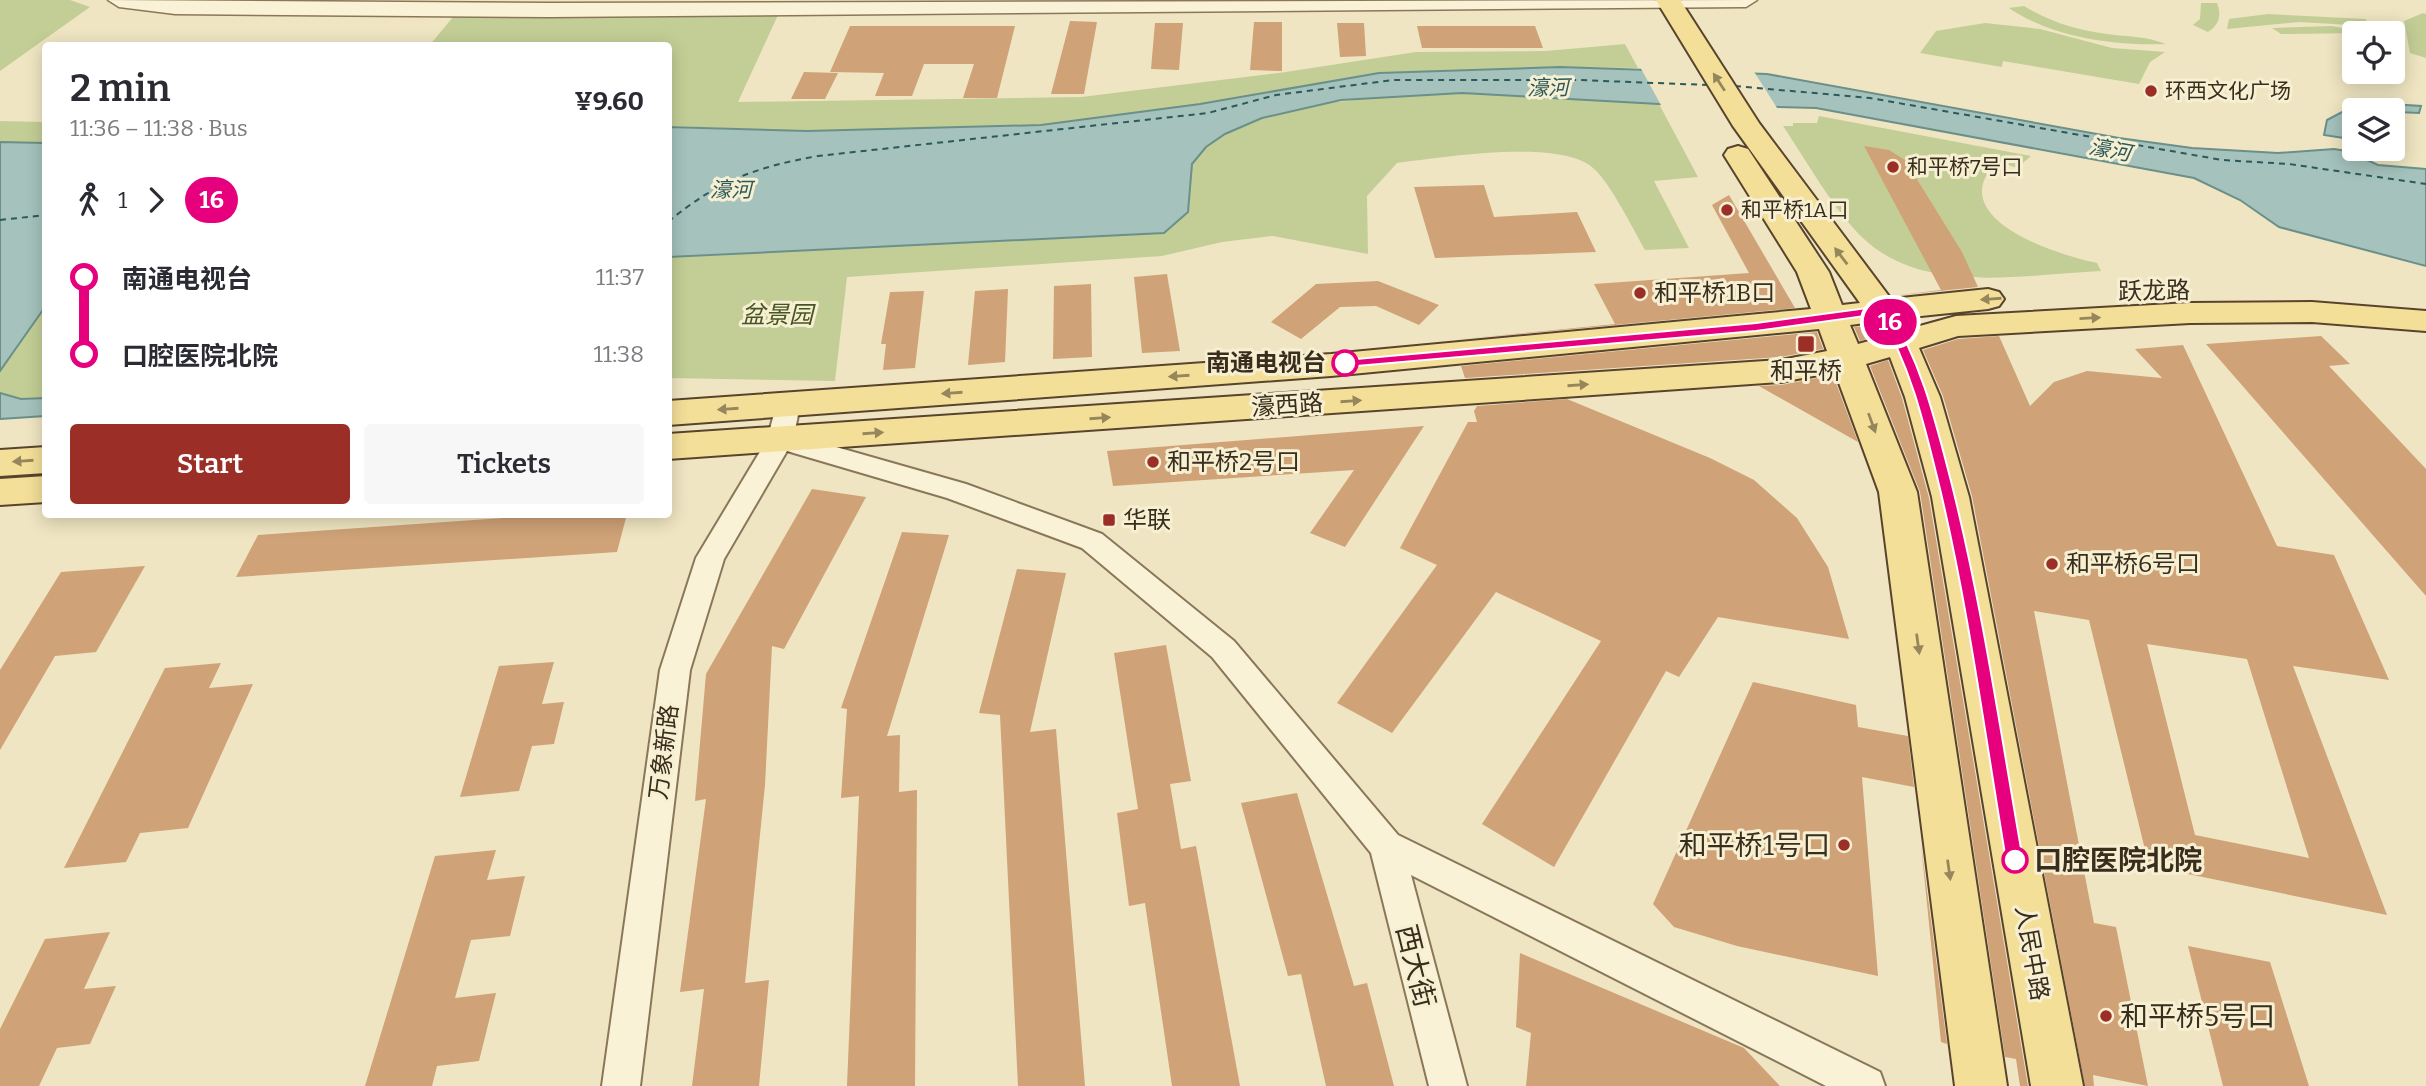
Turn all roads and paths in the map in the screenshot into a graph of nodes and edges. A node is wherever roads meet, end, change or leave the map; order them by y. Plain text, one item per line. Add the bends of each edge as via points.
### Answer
1 (119, 0) edge
2 (1746, 0) edge
3 (1642, 1) edge
4 (1669, 1) edge
5 (1677, 39) junction
6 (1734, 126) junction
7 (2426, 307) edge
8 (1833, 317) junction
9 (2426, 321) edge
10 (1892, 325) junction
11 (1849, 358) junction
12 (787, 405) junction
13 (672, 413) edge
14 (780, 440) junction
15 (672, 447) edge
16 (42, 460) edge
17 (0, 463) edge
18 (42, 489) edge
19 (0, 492) edge
20 (1386, 846) junction
21 (621, 1086) edge
22 (1448, 1086) edge
23 (1866, 1086) edge
24 (1981, 1086) edge
25 (2057, 1086) edge

1 - 3 street via 175,7 509,10
2 - 4 street
3 - 4 street
3 - 5 main road
4 - 5 main road
5 - 6 main road
6 - 8 main road
10 -> 6 main road, 人民中路
7 -> 10 main road, 跃龙路 via 2194,289 1943,302
8 - 10 main road, 濠西路
8 - 11 main road
8 -> 12 main road, 濠西路 via 1331,365
10 -> 9 main road, 跃龙路 via 2312,312
10 - 11 main road, 濠西路
10 - 25 main road, 人民中路 via 1926,408 1961,547
14 -> 11 main road, 濠西路 via 1768,372
11 -> 24 main road via 1898,492
12 -> 13 main road, 濠西路
12 - 14 street, 万象新路
14 - 15 main road, 濠西路
14 - 20 street via 956,491 1092,541 1223,649
14 - 21 street, 万象新路 via 710,558 675,670
16 -> 17 main road
18 - 19 main road
20 - 22 street, 西大街
20 - 23 street

